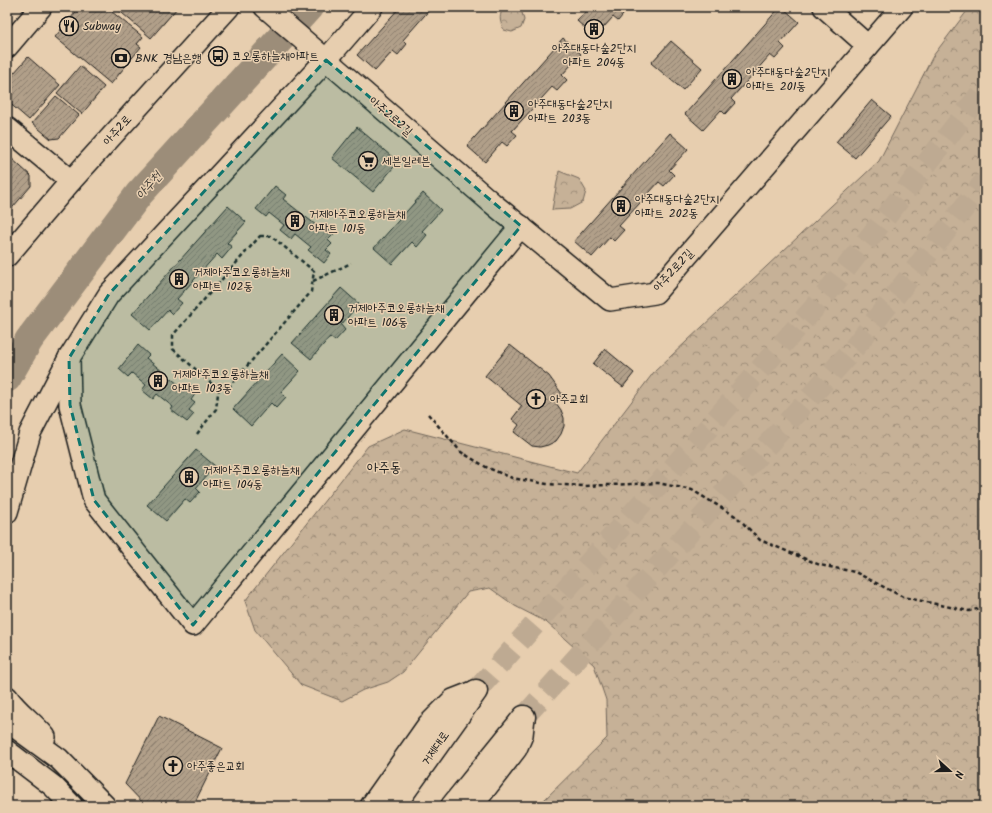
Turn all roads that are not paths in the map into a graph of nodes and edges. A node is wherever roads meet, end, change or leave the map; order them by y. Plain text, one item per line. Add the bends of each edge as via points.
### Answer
1 (42, 7) edge
2 (229, 7) edge
3 (265, 7) edge
4 (372, 7) edge
5 (824, 7) edge
6 (902, 7) edge
7 (868, 46) junction
8 (7, 47) edge
9 (326, 60) junction
10 (7, 128) edge
11 (71, 181) junction
12 (520, 226) junction
13 (7, 256) edge
14 (69, 358) junction
15 (7, 512) edge
16 (476, 691) joint
17 (7, 697) edge
18 (524, 717) joint
19 (7, 721) edge
20 (8, 752) edge
21 (59, 759) junction
22 (72, 806) edge
23 (105, 806) edge
24 (370, 806) edge
25 (394, 806) edge
26 (452, 806) edge
27 (472, 806) edge

1 - 8 street
2 - 11 street, 아주2로
3 - 9 street, 아주2로2길
4 - 9 street
5 - 7 street
6 - 7 street, 아주2로2길
7 - 12 street, 아주2로2길 via 655,293 610,300
9 - 12 street, 아주2로2길
9 - 14 street via 109,294
10 - 11 street
11 - 13 street, 아주2로
12 - 14 street via 193,625 94,500 70,406
14 - 15 street via 30,433
16 - 24 street via 453,700 428,725
16 - 25 highway, 거제대로
17 - 21 street via 38,728
18 - 26 highway
18 - 27 street via 522,735 516,749
19 - 21 street
20 - 22 street via 53,786
21 - 23 street

